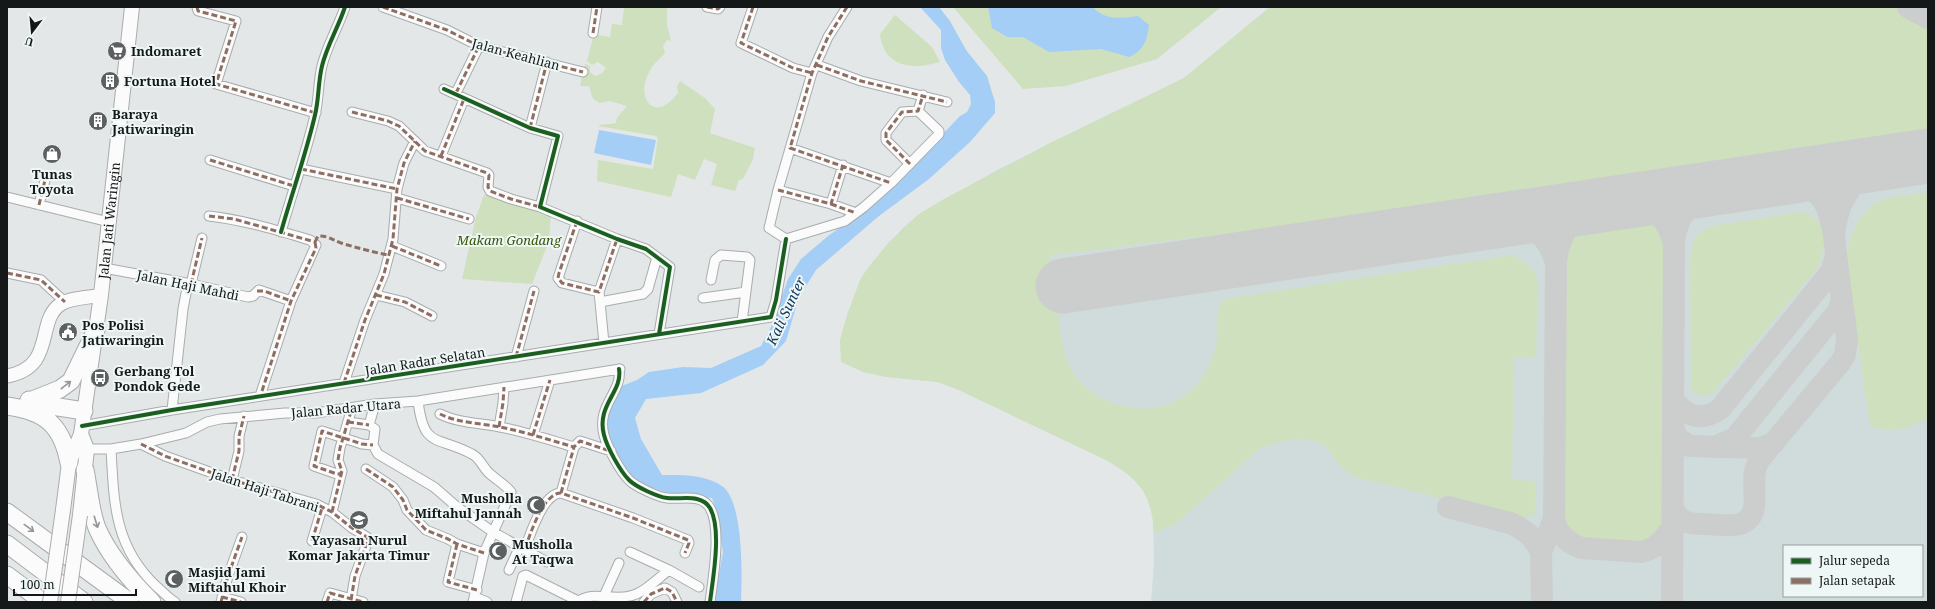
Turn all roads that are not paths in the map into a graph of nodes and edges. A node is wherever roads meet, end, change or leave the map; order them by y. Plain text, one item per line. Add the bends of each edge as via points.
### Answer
1 (132, 7) edge
2 (196, 7) edge
3 (345, 7) edge
4 (383, 7) edge
5 (597, 7) edge
6 (707, 7) edge
7 (720, 7) edge
8 (753, 7) edge
9 (847, 7) edge
10 (593, 33) dead end
11 (479, 46) junction
12 (547, 62) junction
13 (817, 65) junction
14 (583, 72) dead end
15 (812, 73) junction
16 (444, 89) dead end
17 (456, 93) junction
18 (923, 95) junction
19 (464, 99) junction
20 (947, 102) dead end
21 (918, 111) junction
22 (352, 112) dead end
23 (316, 114) junction
24 (530, 128) junction
25 (415, 141) junction
26 (790, 148) junction
27 (441, 156) junction
28 (210, 160) dead end
29 (910, 164) junction
30 (843, 165) junction
31 (301, 169) junction
32 (46, 180) dead end
33 (891, 183) junction
34 (294, 186) junction
35 (778, 190) junction
36 (397, 193) junction
37 (7, 197) edge
38 (831, 204) junction
39 (39, 205) junction
40 (540, 206) junction
41 (856, 213) junction
42 (209, 216) dead end
43 (469, 219) dead end
44 (577, 221) junction
45 (109, 222) junction
46 (281, 232) junction
47 (202, 238) dead end
48 (617, 239) junction
49 (786, 239) junction
50 (392, 246) junction
51 (657, 257) junction
52 (441, 266) dead end
53 (104, 268) junction
54 (7, 273) edge
55 (711, 280) dead end
56 (190, 283) junction
57 (534, 291) dead end
58 (599, 292) junction
59 (746, 292) junction
60 (101, 295) junction
61 (376, 295) junction
62 (703, 298) dead end
63 (291, 301) junction
64 (65, 302) junction
65 (600, 302) junction
66 (432, 316) dead end
67 (742, 322) junction
68 (96, 330) junction
69 (659, 334) junction
70 (604, 343) junction
71 (516, 357) junction
72 (7, 376) edge
73 (550, 380) junction
74 (344, 383) junction
75 (504, 387) junction
76 (260, 396) junction
77 (7, 397) edge
78 (30, 401) junction
79 (418, 402) junction
80 (375, 404) junction
81 (7, 406) edge
82 (352, 408) junction
83 (172, 410) junction
84 (440, 414) dead end
85 (244, 416) junction
86 (348, 422) junction
87 (82, 424) junction
88 (369, 425) junction
89 (500, 426) junction
90 (533, 435) junction
91 (343, 438) junction
92 (141, 444) junction
93 (373, 445) junction
94 (574, 448) junction
95 (111, 449) junction
96 (611, 451) junction
97 (77, 453) junction
98 (366, 468) dead end
99 (85, 470) junction
100 (342, 471) junction
101 (232, 480) junction
102 (561, 493) junction
103 (322, 508) junction
104 (7, 512) edge
105 (332, 512) junction
106 (493, 532) junction
107 (242, 537) dead end
108 (312, 541) dead end
109 (7, 544) edge
110 (457, 544) junction
111 (522, 547) junction
112 (630, 552) dead end
113 (484, 553) junction
114 (685, 554) dead end
115 (547, 562) dead end
116 (619, 563) dead end
117 (509, 570) dead end
118 (669, 570) junction
119 (7, 575) edge
120 (699, 587) dead end
121 (475, 596) edge
122 (604, 596) junction
123 (222, 599) edge
124 (351, 600) junction
125 (43, 602) edge
126 (50, 602) edge
127 (68, 602) edge
128 (84, 602) edge
129 (130, 602) edge
130 (152, 602) edge
131 (175, 602) edge
132 (241, 602) edge
133 (326, 602) edge
134 (362, 602) edge
135 (487, 602) edge
136 (516, 602) edge
137 (578, 602) edge
138 (644, 602) edge
139 (677, 602) edge
140 (710, 602) edge

1 - 45 main road, Jalan Jati Waringin
2 - 23 street via 198,11 236,21 216,84
3 - 23 street via 339,26 328,45 322,67
4 - 11 street, Jalan Keahlian via 447,30
5 - 10 street
6 - 7 street
8 - 15 street via 741,43 793,68
9 - 13 street via 828,37
11 - 12 street, Jalan Keahlian
11 - 17 street
12 - 14 street, Jalan Keahlian
12 - 24 street
13 - 15 street
13 - 18 street via 861,80
15 - 26 street
16 - 17 street
17 - 19 street
18 - 20 street
18 - 21 street
19 - 24 street
19 - 27 street
21 - 29 street via 939,131
21 - 29 street via 902,112 885,137
22 - 25 street via 399,126
23 - 31 street
24 - 40 street via 558,136
25 - 27 street via 425,151
25 - 36 street via 404,163
26 - 30 street
26 - 35 street
27 - 40 street via 487,173 490,191
28 - 34 street
29 - 33 street
30 - 33 street
30 - 38 street
31 - 34 street
31 - 36 street
32 - 39 street
33 - 41 street
34 - 46 street
35 - 38 street
35 - 49 street via 768,227
36 - 43 street
36 - 50 street
37 - 39 street
38 - 41 street
39 - 45 street
40 - 44 street
41 - 49 street via 839,224
42 - 46 street via 234,219
44 - 48 street
44 - 58 street via 558,278 562,284
45 - 53 main road, Jalan Jati Waringin
46 - 63 street via 310,240 316,245
47 - 56 street
48 - 51 street via 646,249
48 - 58 street
49 - 67 street, Jalan Radar Selatan via 771,317
50 - 52 street
50 - 61 street
51 - 65 street via 648,289 643,294
51 - 69 street via 671,270
53 - 56 street, Jalan Haji Mahdi
53 - 60 main road, Jalan Jati Waringin
54 - 64 street via 41,280
55 - 59 street via 718,257 726,254 747,257 751,264
56 - 63 street, Jalan Haji Mahdi via 248,297 259,290
56 - 83 street via 183,309
57 - 71 street
58 - 65 street
59 - 62 street
59 - 67 street
60 - 64 street
60 - 68 main road, Jalan Jati Waringin
61 - 66 street via 405,302
61 - 74 street
63 - 76 street
64 - 72 street via 52,314 38,356 32,364 17,374
65 - 70 street
67 - 69 street, Jalan Radar Selatan
78 -> 68 highway via 60,389 71,381
68 - 87 main road, Jalan Jati Waringin
69 - 70 street, Jalan Radar Selatan
70 - 71 street, Jalan Radar Selatan
71 - 74 street, Jalan Radar Selatan
73 - 75 street, Jalan Radar Utara
73 - 90 street
73 - 96 street, Jalan Radar Utara via 620,369 619,379 602,418 603,435
74 - 76 street, Jalan Radar Selatan
75 - 79 street, Jalan Radar Utara
75 - 89 street
76 - 83 street, Jalan Radar Selatan
77 - 78 highway
78 - 87 highway
79 - 80 street, Jalan Radar Utara
79 - 106 street via 426,432 441,443 475,456 487,471 511,490
80 - 82 street, Jalan Radar Utara
80 - 88 street
81 - 97 highway via 34,412 46,418
82 - 85 street, Jalan Radar Utara via 316,413
82 - 86 street
83 - 87 street, Jalan Radar Selatan
84 - 89 street via 449,418
85 - 92 street, Jalan Radar Utara via 207,422 186,433
85 - 101 street
86 - 88 street
86 - 91 street
87 - 97 main road, Jalan Jati Waringin
88 - 93 street via 375,430
89 - 90 street
90 - 94 street
91 - 93 street
91 - 100 street via 338,460
91 - 100 street via 322,430 314,465 337,474
92 - 95 street, Jalan Radar Utara
92 - 101 street, Jalan Haji Tabrani via 172,459
93 - 106 street via 378,454 434,487
94 - 96 street via 580,441
94 - 102 street
95 - 97 street, Jalan Radar Utara
95 - 131 street via 113,496 122,535 140,568
96 - 140 street via 618,465 632,482 664,497 695,499 708,506 712,514 716,548
97 - 99 main road, Jalan Jati Waringin
97 - 126 main road, Jalan Jati Waringin, bridge via 63,510
98 - 110 street via 393,488 422,527
99 - 127 main road, Jalan Jati Waringin, bridge
99 -> 130 highway via 97,528 119,565
100 - 105 street
101 - 103 street, Jalan Haji Tabrani
102 - 111 street via 557,493 545,503
102 - 114 street via 688,540
103 - 105 street, Jalan Haji Tabrani
103 - 108 street
104 -> 129 highway
105 - 124 street, Jalan Haji Tabrani via 368,539 355,576
106 - 111 street
106 - 113 street
107 - 123 street
109 - 128 highway
110 - 113 street
110 - 121 street via 448,582
111 - 115 street
111 - 117 street
112 - 118 street
113 - 121 street
116 - 122 street
118 - 120 street
118 - 122 street via 637,594 628,597
119 - 125 highway
121 - 135 street
122 - 137 street via 586,597
123 - 132 street
124 - 133 street via 330,593
124 - 134 street
136 - 137 street via 523,576 526,575
138 - 139 street via 651,594 665,588 672,592

